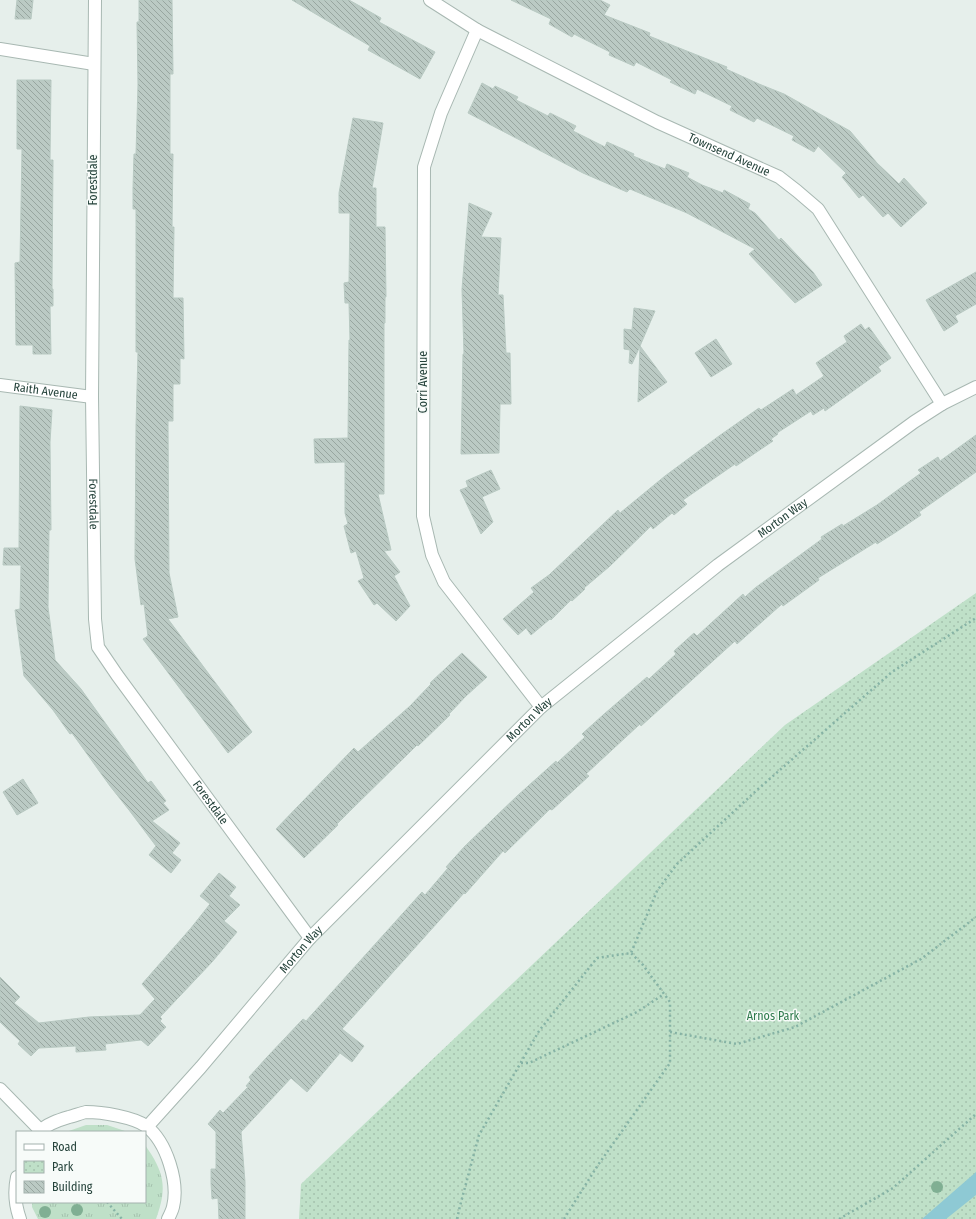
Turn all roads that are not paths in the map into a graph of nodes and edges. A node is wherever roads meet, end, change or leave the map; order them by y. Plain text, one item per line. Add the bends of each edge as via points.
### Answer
1 (95, 0) edge
2 (430, 0) edge
3 (477, 30) junction
4 (0, 49) edge
5 (94, 64) junction
6 (0, 385) edge
7 (976, 387) edge
8 (92, 396) junction
9 (942, 404) junction
10 (541, 707) junction
11 (310, 938) junction
12 (0, 1089) edge
13 (147, 1127) junction
14 (39, 1131) edge
15 (16, 1181) edge
16 (16, 1200) edge
17 (16, 1203) edge
18 (20, 1219) edge
19 (168, 1219) edge

1 - 5 street, Forestdale
2 - 3 street, Townsend Avenue
3 - 9 street, Townsend Avenue via 658,122 779,177 797,190 818,209
3 - 10 street, Corri Avenue via 441,113 424,167 423,516 432,555 444,582
4 - 5 street
5 - 8 street, Forestdale
6 - 8 street, Raith Avenue
7 - 9 street, Morton Way
8 - 11 street, Forestdale via 95,619 98,647
9 - 10 street, Morton Way via 718,566
10 - 11 street, Morton Way
11 - 13 street, Morton Way
12 - 14 street
13 - 14 street via 115,1116 85,1112
13 - 19 street via 162,1144 170,1163 174,1187 173,1207
15 - 16 street
17 - 18 street

